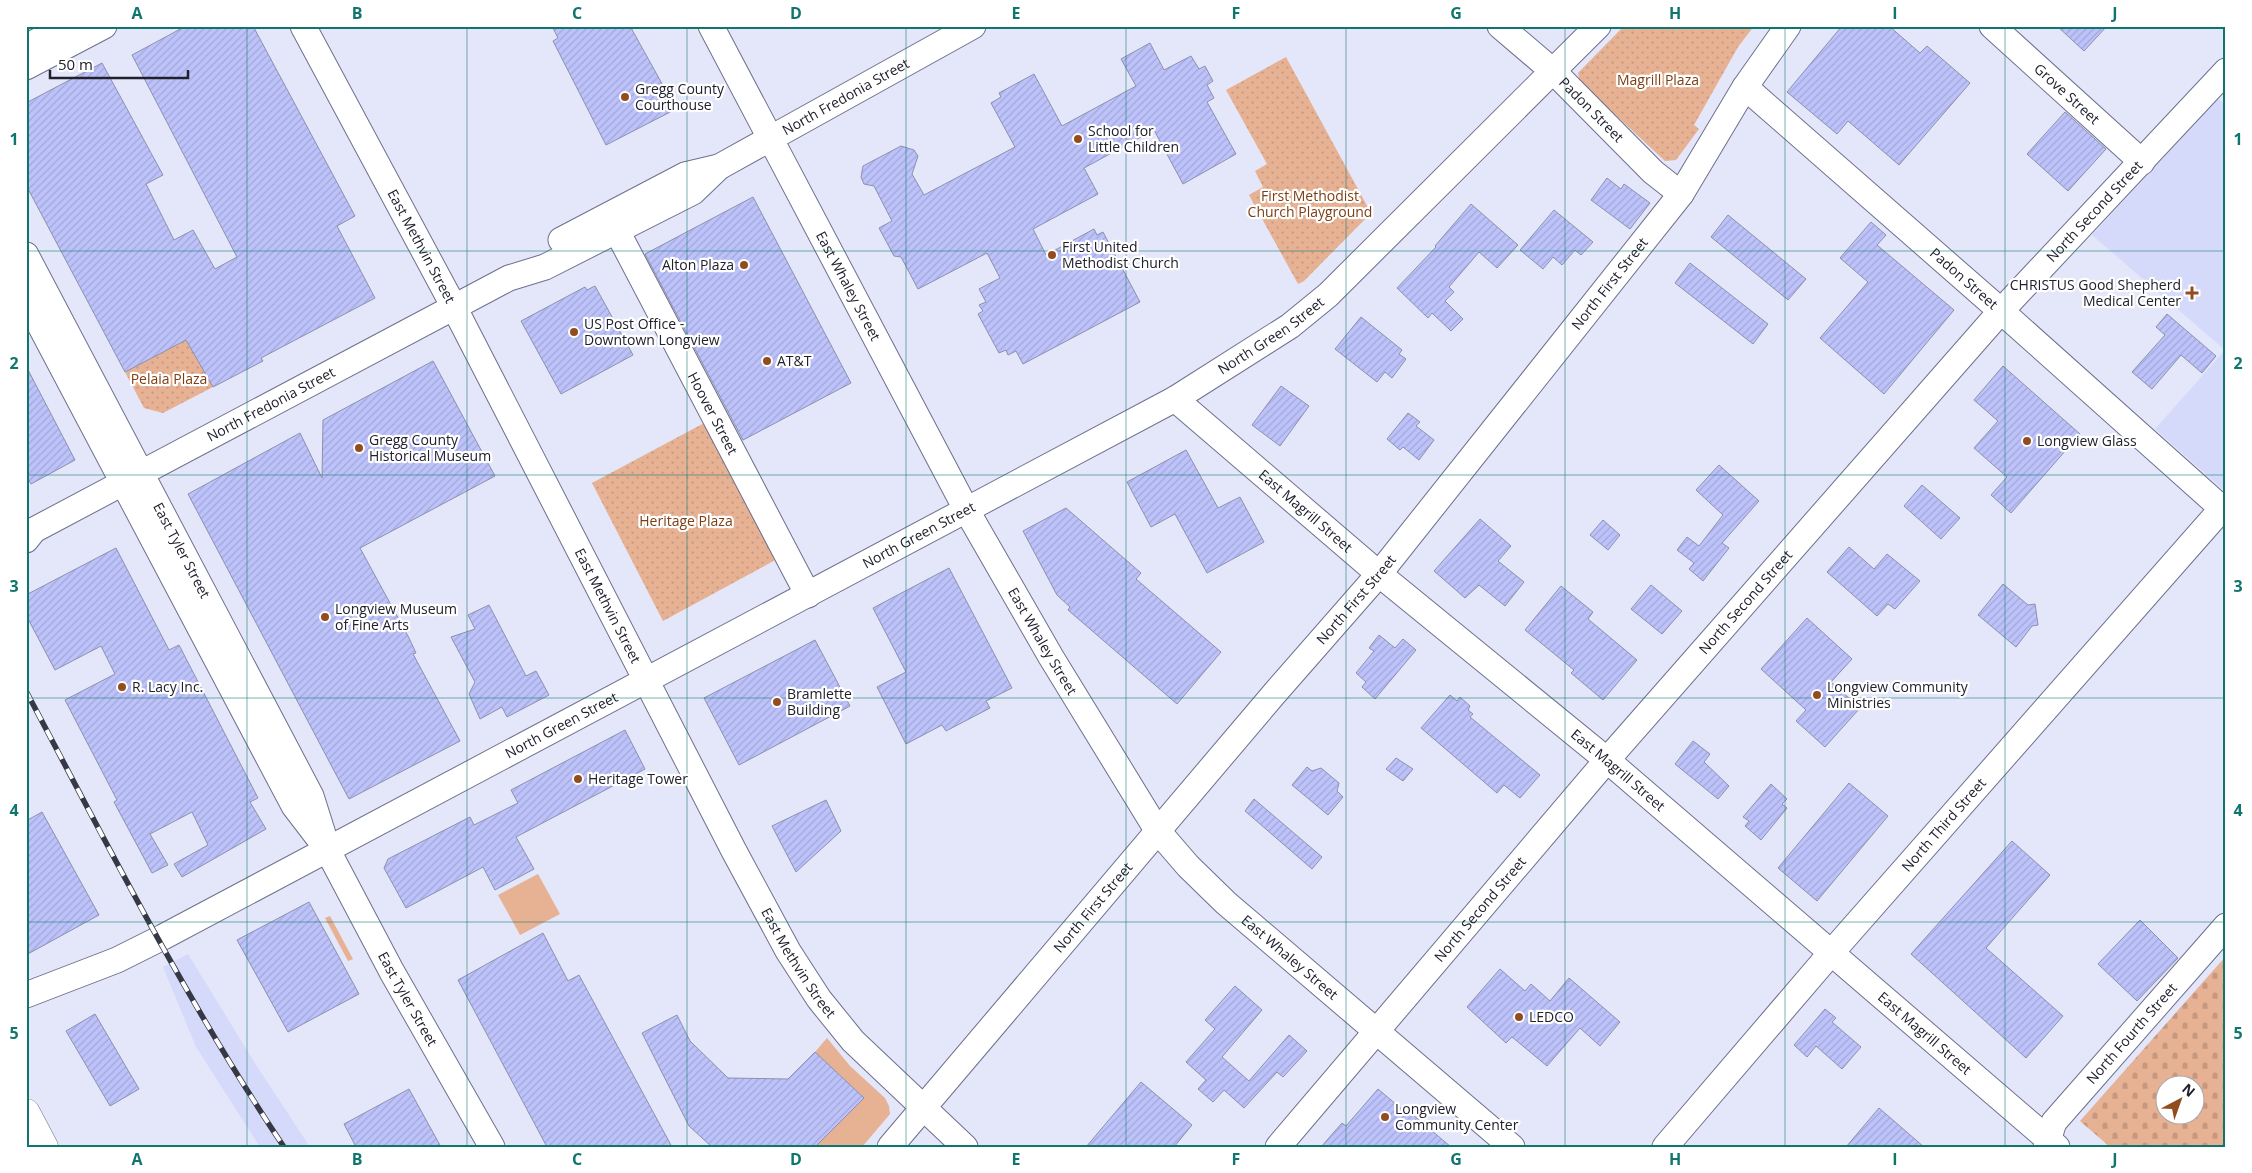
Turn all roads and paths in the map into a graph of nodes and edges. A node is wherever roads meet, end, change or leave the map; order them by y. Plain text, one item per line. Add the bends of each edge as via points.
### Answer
1 (66, 26) edge
2 (104, 26) edge
3 (303, 26) edge
4 (710, 26) edge
5 (973, 26) edge
6 (1500, 26) edge
7 (1598, 26) edge
8 (1788, 26) edge
9 (1992, 26) edge
10 (26, 46) edge
11 (26, 67) edge
12 (2226, 71) edge
13 (1554, 72) junction
14 (1745, 87) junction
15 (770, 139) junction
16 (2142, 162) junction
17 (720, 167) junction
18 (1681, 194) junction
19 (618, 231) junction
20 (26, 255) edge
21 (509, 278) junction
22 (26, 299) edge
23 (454, 307) junction
24 (2001, 311) junction
25 (1175, 399) junction
26 (132, 478) junction
27 (2224, 508) edge
28 (967, 512) junction
29 (29, 533) edge
30 (1379, 574) junction
31 (808, 595) junction
32 (646, 680) junction
33 (1607, 760) junction
34 (1157, 830) junction
35 (327, 849) junction
36 (2226, 926) edge
37 (1831, 953) junction
38 (26, 995) edge
39 (1377, 1031) junction
40 (922, 1108) junction
41 (26, 1113) edge
42 (2050, 1144) edge
43 (44, 1147) edge
44 (492, 1147) edge
45 (890, 1147) edge
46 (965, 1147) edge
47 (1278, 1147) edge
48 (1512, 1147) edge
49 (1665, 1147) edge

1 - 10 street
2 - 11 street
3 - 23 street, East Methvin Street
4 - 15 street, East Whaley Street
5 - 15 street, North Fredonia Street
6 - 13 street, Padon Street
7 - 13 street, North Green Street
8 - 14 street, North First Street
9 - 16 street, Grove Street
12 - 16 street, North Second Street
13 - 18 street, Padon Street via 1653,172
13 - 25 street, North Green Street via 1322,301 1290,326
14 - 18 street, North First Street
14 - 24 street, Padon Street
15 - 17 street, North Fredonia Street
15 - 28 street, East Whaley Street
16 - 24 street, North Second Street
17 - 19 street, North Fredonia Street via 693,192
17 - 21 street, North Fredonia Street via 685,175 538,253
18 - 30 street, North First Street
19 - 21 street, North Fredonia Street via 545,267
19 - 31 street, Hoover Street
20 - 26 street, East Tyler Street
21 - 23 street, North Fredonia Street
22 - 26 street, East Tyler Street
23 - 26 street, North Fredonia Street
23 - 32 street, East Methvin Street
24 - 27 street, Padon Street
24 - 33 street, North Second Street
25 - 28 street, North Green Street
25 - 30 street, East Magrill Street
26 - 29 street, North Fredonia Street
26 - 35 street, East Tyler Street via 294,806
27 - 37 street, North Third Street
28 - 31 street, North Green Street
28 - 34 street, East Whaley Street
30 - 33 street, East Magrill Street
30 - 34 street, North First Street
31 - 32 street, North Green Street
32 - 35 street, North Green Street
32 - 40 street, East Methvin Street via 804,978 853,1041
33 - 37 street, East Magrill Street
33 - 39 street, North Second Street
34 - 39 street, East Whaley Street via 1188,866 1226,902
34 - 40 street, North First Street
35 - 38 street, North Green Street via 117,960
35 - 44 street, East Tyler Street via 392,972
36 - 42 street, North Fourth Street via 2054,1122
37 - 42 street, East Magrill Street
37 - 49 street, North Third Street
39 - 47 street, North Second Street
39 - 48 street, East Whaley Street
40 - 45 street, North First Street
40 - 46 street, East Methvin Street
41 - 43 main road

